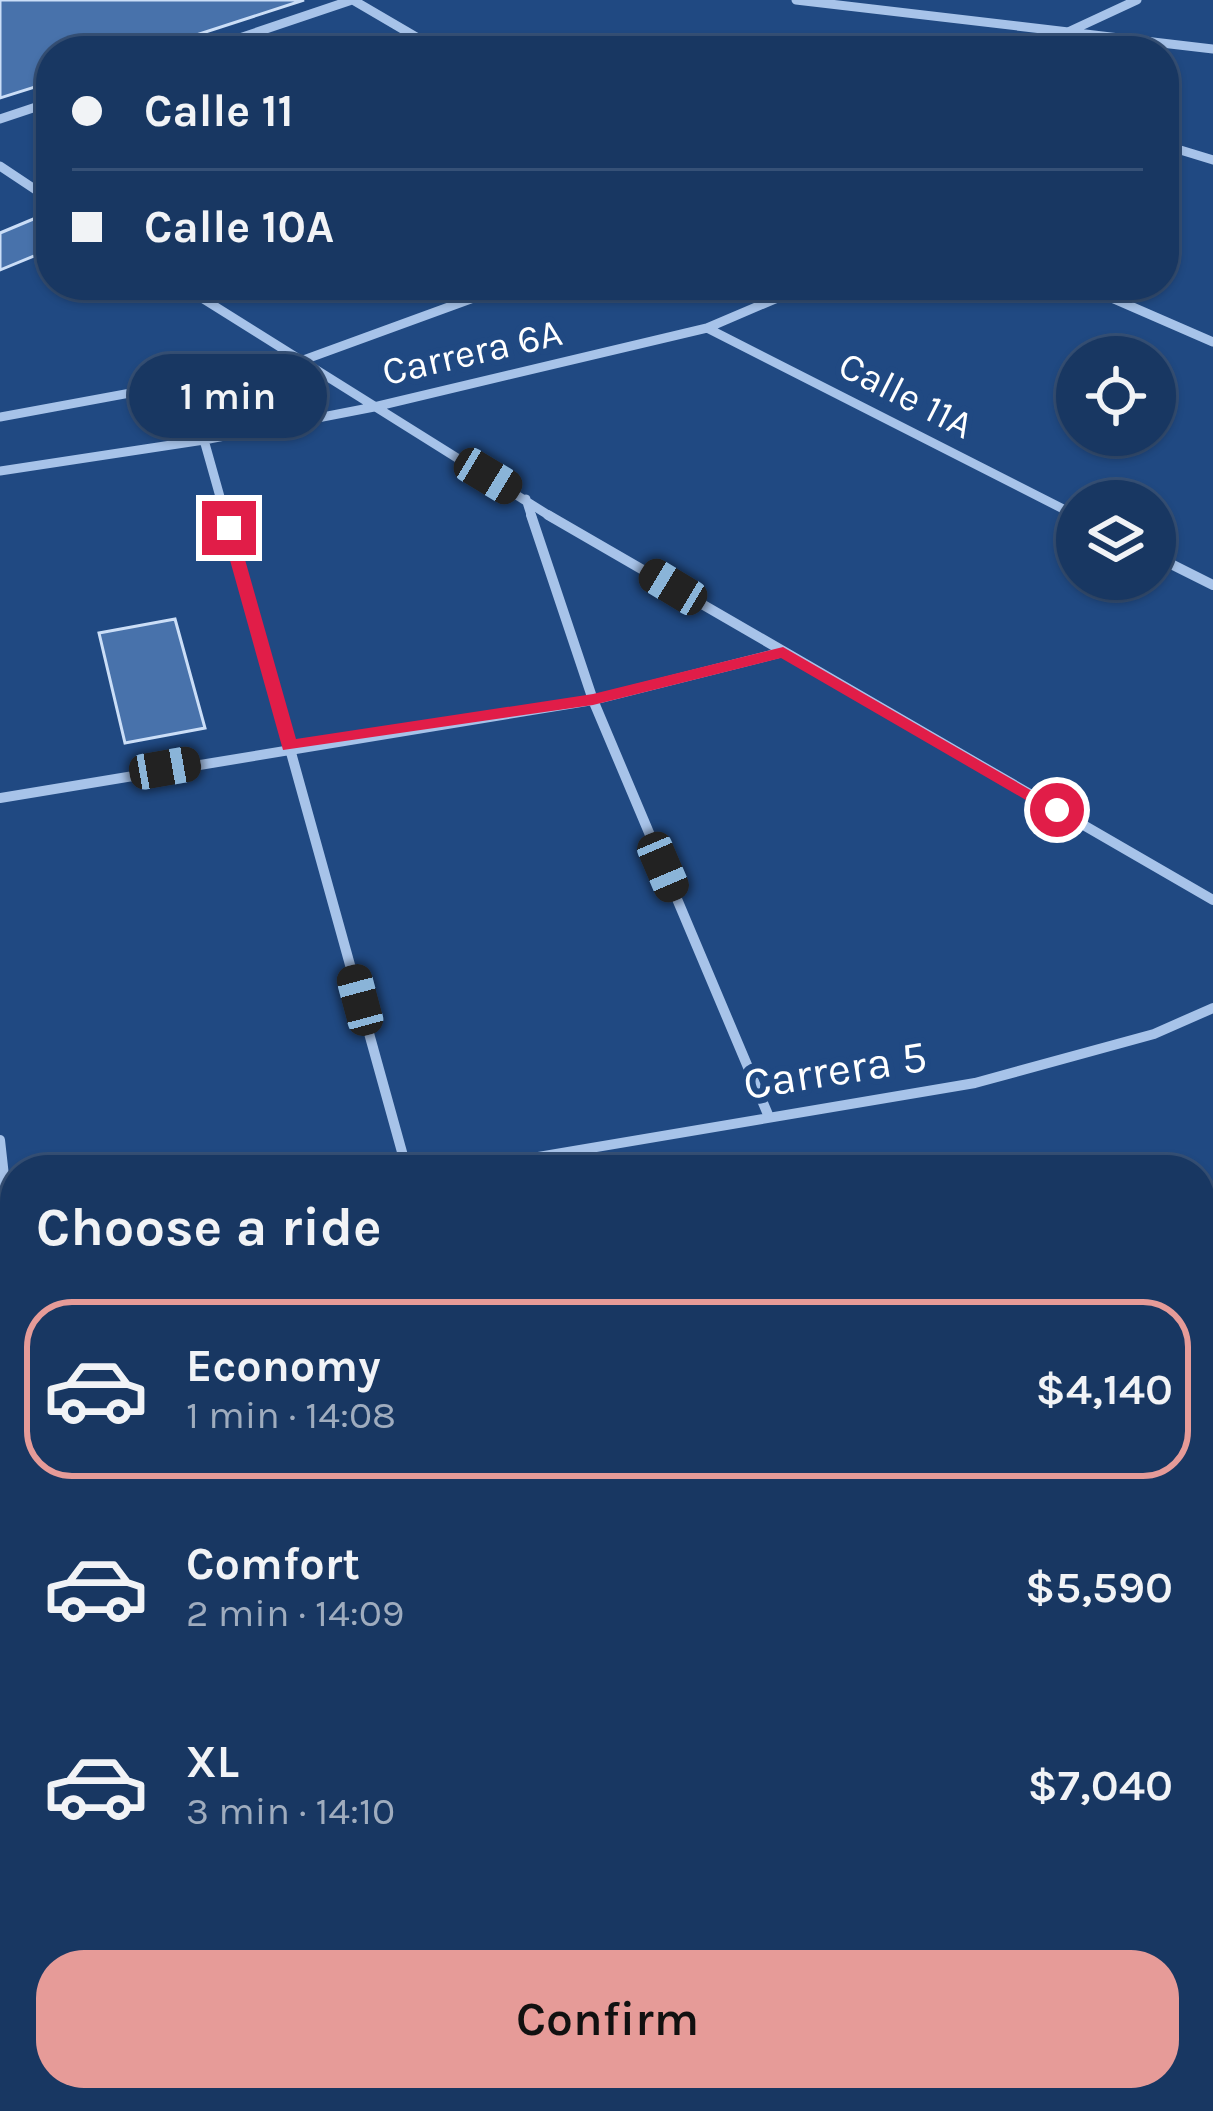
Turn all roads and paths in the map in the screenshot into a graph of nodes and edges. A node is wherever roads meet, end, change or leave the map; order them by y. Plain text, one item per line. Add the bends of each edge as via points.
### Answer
1 (352, 0) edge
2 (796, 0) edge
3 (1137, 0) edge
4 (1067, 32) junction
5 (245, 36) edge
6 (414, 36) edge
7 (1059, 36) edge
8 (1101, 36) edge
9 (1179, 45) edge
10 (1213, 49) edge
11 (36, 107) edge
12 (0, 119) edge
13 (1179, 150) edge
14 (1213, 160) edge
15 (0, 166) edge
16 (36, 190) edge
17 (204, 300) edge
18 (468, 300) edge
19 (773, 300) edge
20 (1116, 300) edge
21 (707, 328) junction
22 (1213, 342) edge
23 (298, 362) junction
24 (374, 406) junction
25 (0, 417) edge
26 (204, 440) junction
27 (0, 471) edge
28 (526, 499) junction
29 (1056, 505) edge
30 (1176, 566) edge
31 (1213, 585) edge
32 (783, 652) junction
33 (593, 700) junction
34 (290, 746) junction
35 (0, 798) edge
36 (1213, 900) edge
37 (1213, 1008) edge
38 (769, 1117) junction
39 (402, 1155) edge
40 (548, 1155) edge

1 - 5 street
1 - 6 street
2 - 4 street
3 - 4 street
4 - 7 street
4 - 8 street
9 - 10 street
11 - 12 street
13 - 14 street
15 - 16 street
17 - 23 street
18 - 23 street
19 - 21 street, Carrera 6A
20 - 22 street
21 - 24 street, Carrera 6A
21 - 29 street, Calle 11A
23 - 24 street
23 - 25 street
24 - 26 street, Carrera 6A
24 - 28 street
26 - 27 street, Carrera 6A
26 - 34 street
28 - 32 street
28 - 33 street
30 - 31 street
32 - 33 street
32 - 36 street
33 - 34 street
33 - 38 street
34 - 35 street
34 - 39 street
37 - 38 street, Carrera 5 via 1154,1034 975,1083
38 - 40 street, Carrera 5

